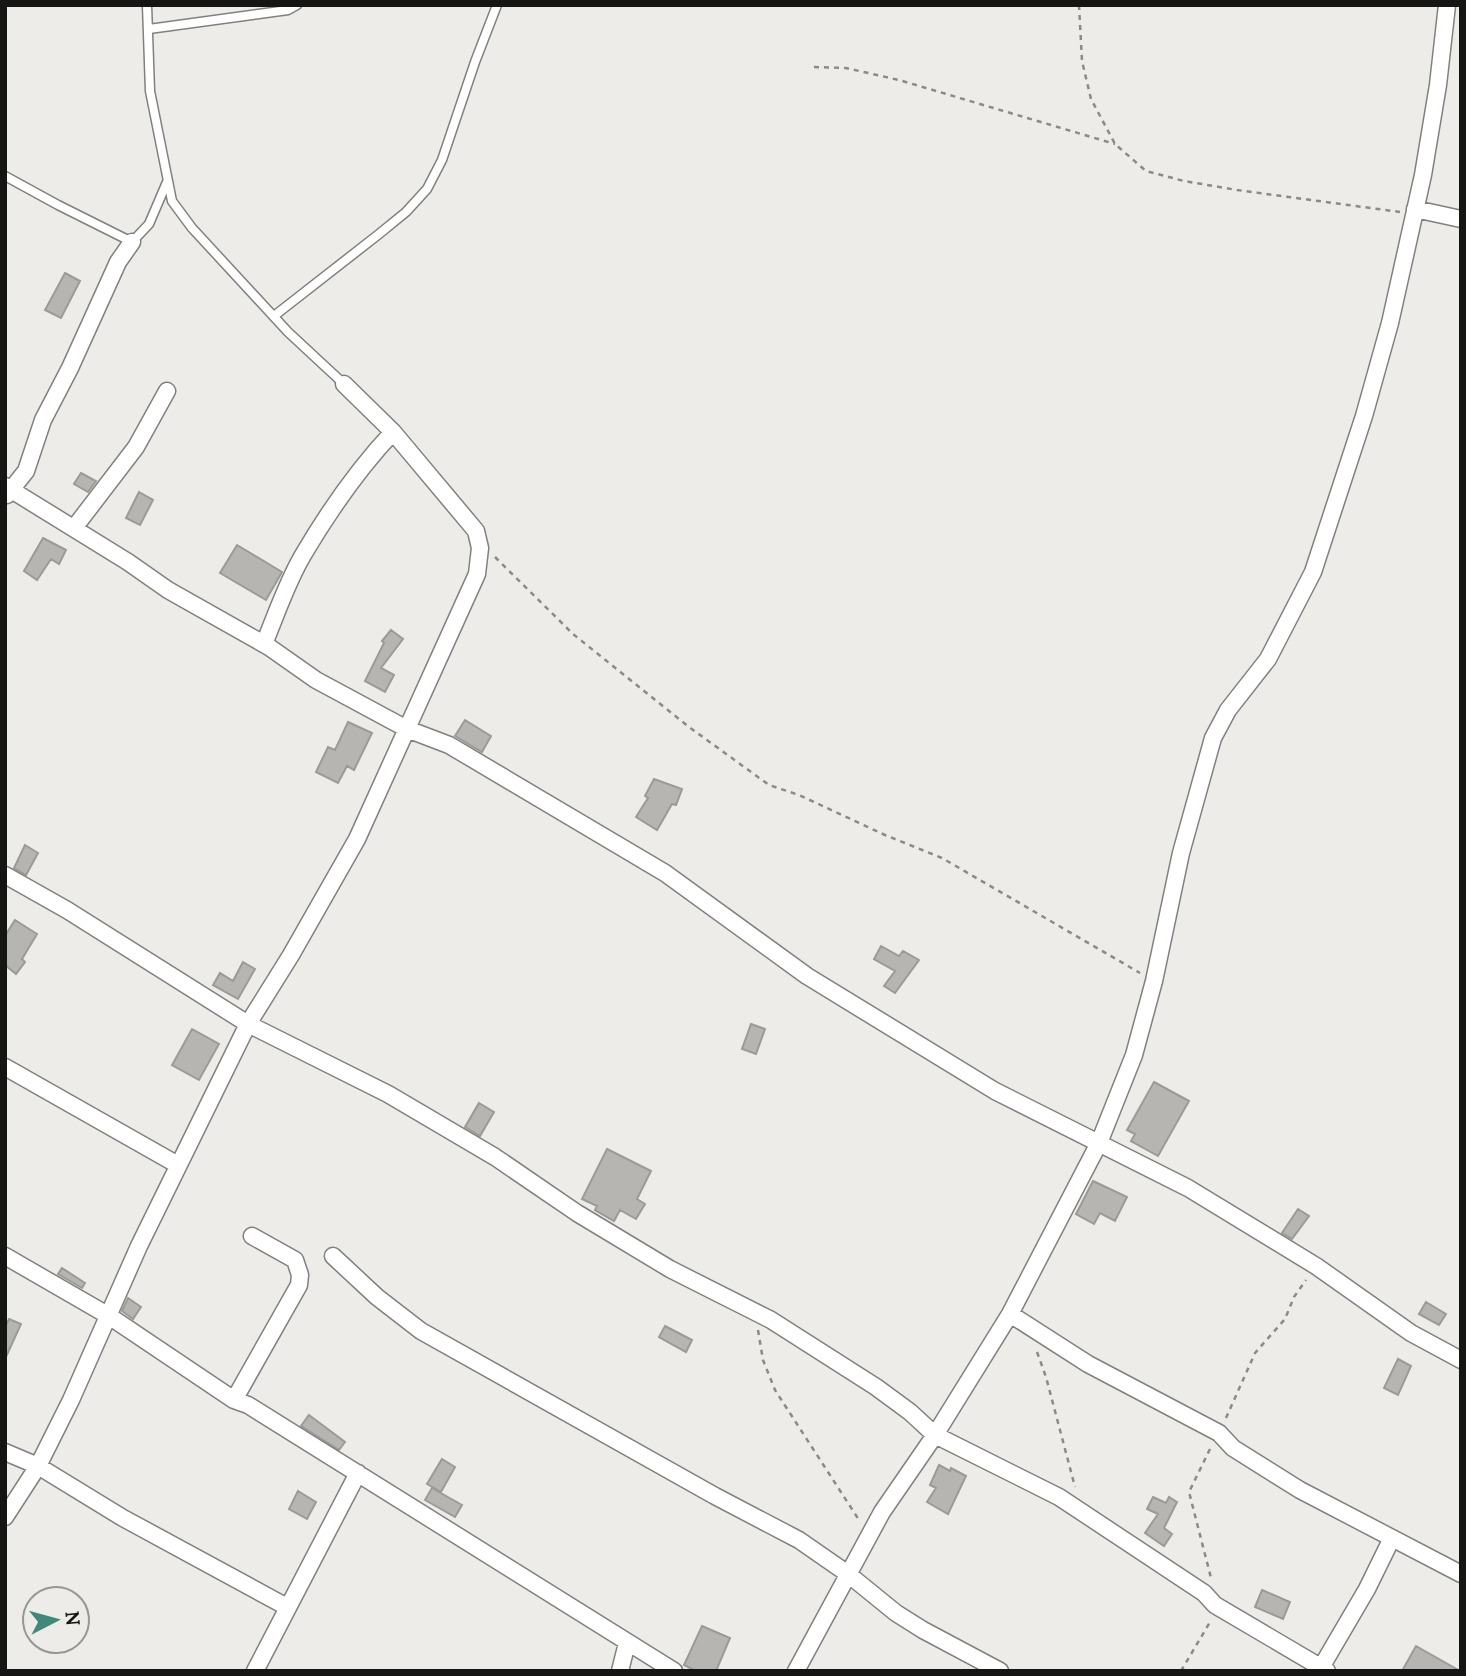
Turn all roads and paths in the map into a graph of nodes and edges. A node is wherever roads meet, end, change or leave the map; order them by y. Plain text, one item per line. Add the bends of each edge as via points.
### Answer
1 (147, 5) edge
2 (297, 5) edge
3 (498, 5) edge
4 (1079, 5) edge
5 (1447, 5) edge
6 (149, 29) junction
7 (814, 67) dead end
8 (1115, 145) junction
9 (5, 176) edge
10 (167, 182) junction
11 (1415, 211) junction
12 (1461, 219) edge
13 (132, 242) junction
14 (274, 316) junction
15 (344, 384) joint
16 (167, 391) dead end
17 (393, 432) junction
18 (7, 491) edge
19 (74, 528) junction
20 (480, 548) junction
21 (264, 644) junction
22 (407, 729) junction
23 (5, 875) edge
24 (1154, 981) junction
25 (248, 1024) junction
26 (5, 1067) edge
27 (1099, 1143) junction
28 (178, 1165) junction
29 (252, 1236) dead end
30 (5, 1255) edge
31 (333, 1256) dead end
32 (1316, 1266) junction
33 (757, 1313) junction
34 (1010, 1314) junction
35 (109, 1316) junction
36 (1037, 1351) dead end
37 (1461, 1360) edge
38 (234, 1400) junction
39 (1219, 1433) junction
40 (935, 1435) junction
41 (5, 1452) edge
42 (38, 1466) junction
43 (358, 1473) junction
44 (1082, 1512) junction
45 (5, 1517) edge
46 (869, 1534) junction
47 (1392, 1538) junction
48 (848, 1574) junction
49 (1461, 1574) edge
50 (1216, 1606) junction
51 (287, 1607) junction
52 (627, 1643) junction
53 (1322, 1670) edge
54 (255, 1671) edge
55 (620, 1671) edge
56 (674, 1671) edge
57 (796, 1671) edge
58 (1000, 1671) edge
59 (1181, 1671) edge

1 - 6 lane
2 - 6 lane
3 - 14 lane via 428,189 406,212
4 - 8 path via 1082,61 1091,99
5 - 11 street
6 - 10 lane via 150,91
7 - 8 path via 846,68 899,80
8 - 11 path via 1146,172 1184,181 1337,205
9 - 13 lane
10 - 13 lane via 149,224
10 - 14 lane via 172,201 192,228
11 - 12 street
11 - 24 street via 1387,337 1313,572 1268,659 1228,710 1213,738 1181,853
13 - 18 street via 118,262 43,420 26,471
14 - 15 lane
15 - 17 street
16 - 19 street via 136,447
17 - 20 street via 465,515
17 - 21 street via 365,461 302,556
18 - 19 street
19 - 21 street via 167,590
20 - 22 street via 477,574
20 - 24 path via 499,559 573,634 769,785 942,858
21 - 22 street via 316,680
22 - 25 street via 357,839
22 - 27 street via 449,745 510,780 665,873 807,976 995,1091
23 - 25 street via 68,909
24 - 27 street via 1133,1055
25 - 28 street
25 - 33 street via 388,1094 670,1269
26 - 28 street
27 - 32 street via 1188,1188
27 - 34 street
28 - 35 street
29 - 38 street via 296,1260 299,1285
30 - 35 street
31 - 48 street via 421,1331 799,1540
32 - 37 street via 1411,1333
32 - 39 path via 1285,1319 1255,1353
33 - 40 street via 876,1387
33 - 46 path via 763,1360 775,1390
34 - 39 street via 1088,1364
34 - 40 street
35 - 38 street
35 - 42 street
36 - 44 path
38 - 43 street
39 - 47 street via 1233,1448 1300,1490
39 - 50 path via 1189,1492
40 - 44 street
40 - 46 street
41 - 42 street
42 - 45 street
42 - 51 street
43 - 51 street
43 - 52 street
44 - 50 street via 1204,1593
46 - 48 street
47 - 49 street
47 - 53 street
48 - 57 street
48 - 58 street via 896,1613
50 - 53 street
50 - 59 path
51 - 54 street
52 - 55 street
52 - 56 street

